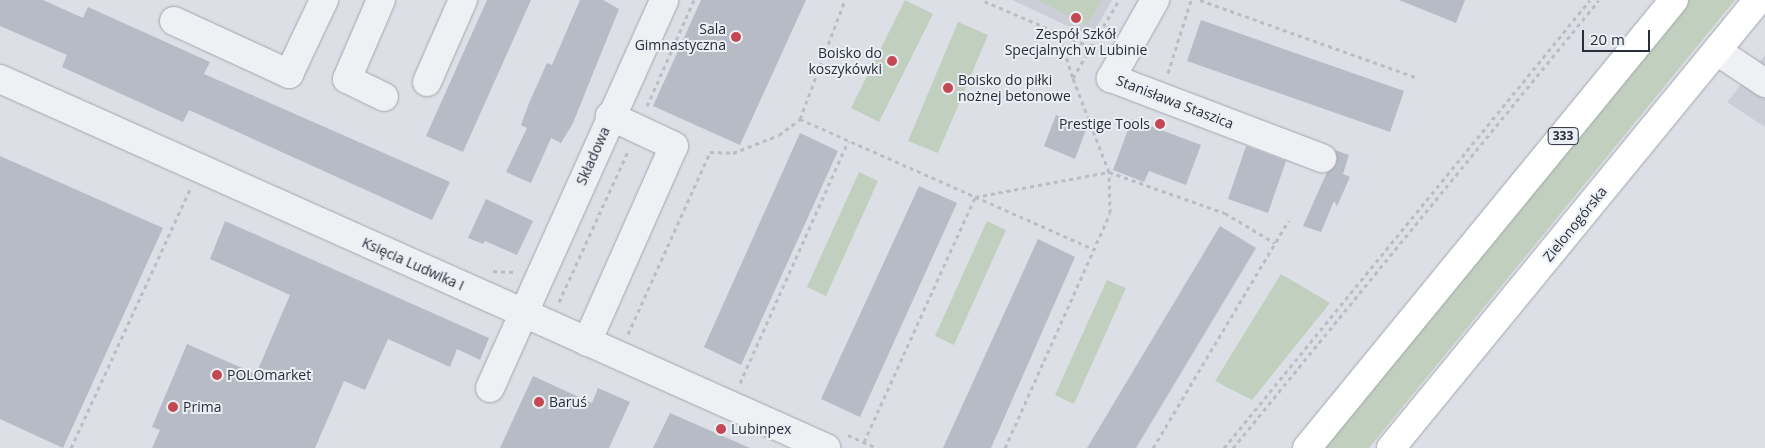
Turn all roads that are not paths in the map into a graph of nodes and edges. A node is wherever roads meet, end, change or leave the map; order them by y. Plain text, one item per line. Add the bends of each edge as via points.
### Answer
1 (324, 0) edge
2 (381, 0) edge
3 (464, 0) edge
4 (664, 0) edge
5 (1155, 0) edge
6 (1674, 0) edge
7 (1758, 0) edge
8 (174, 21) dead end
9 (1716, 51) junction
10 (0, 79) edge
11 (427, 82) dead end
12 (1765, 83) edge
13 (384, 97) dead end
14 (610, 116) junction
15 (1322, 158) dead end
16 (523, 312) junction
17 (587, 342) junction
18 (490, 388) dead end
19 (826, 448) edge
20 (1308, 448) edge
21 (1391, 448) edge

1 - 8 street via 289,74
2 - 13 street via 347,79
3 - 11 street
4 - 14 street, Składowa
5 - 15 street, Stanisława Staszica via 1110,78
6 - 20 main road, 333
7 - 9 main road, Zielonogórska
9 - 12 street
9 - 21 main road, Zielonogórska
10 - 16 street, Księcia Ludwika I via 192,185
14 - 16 street, Składowa
14 - 17 street via 674,146
16 - 17 street, Księcia Ludwika I
16 - 18 street, Składowa
17 - 19 street, Księcia Ludwika I

